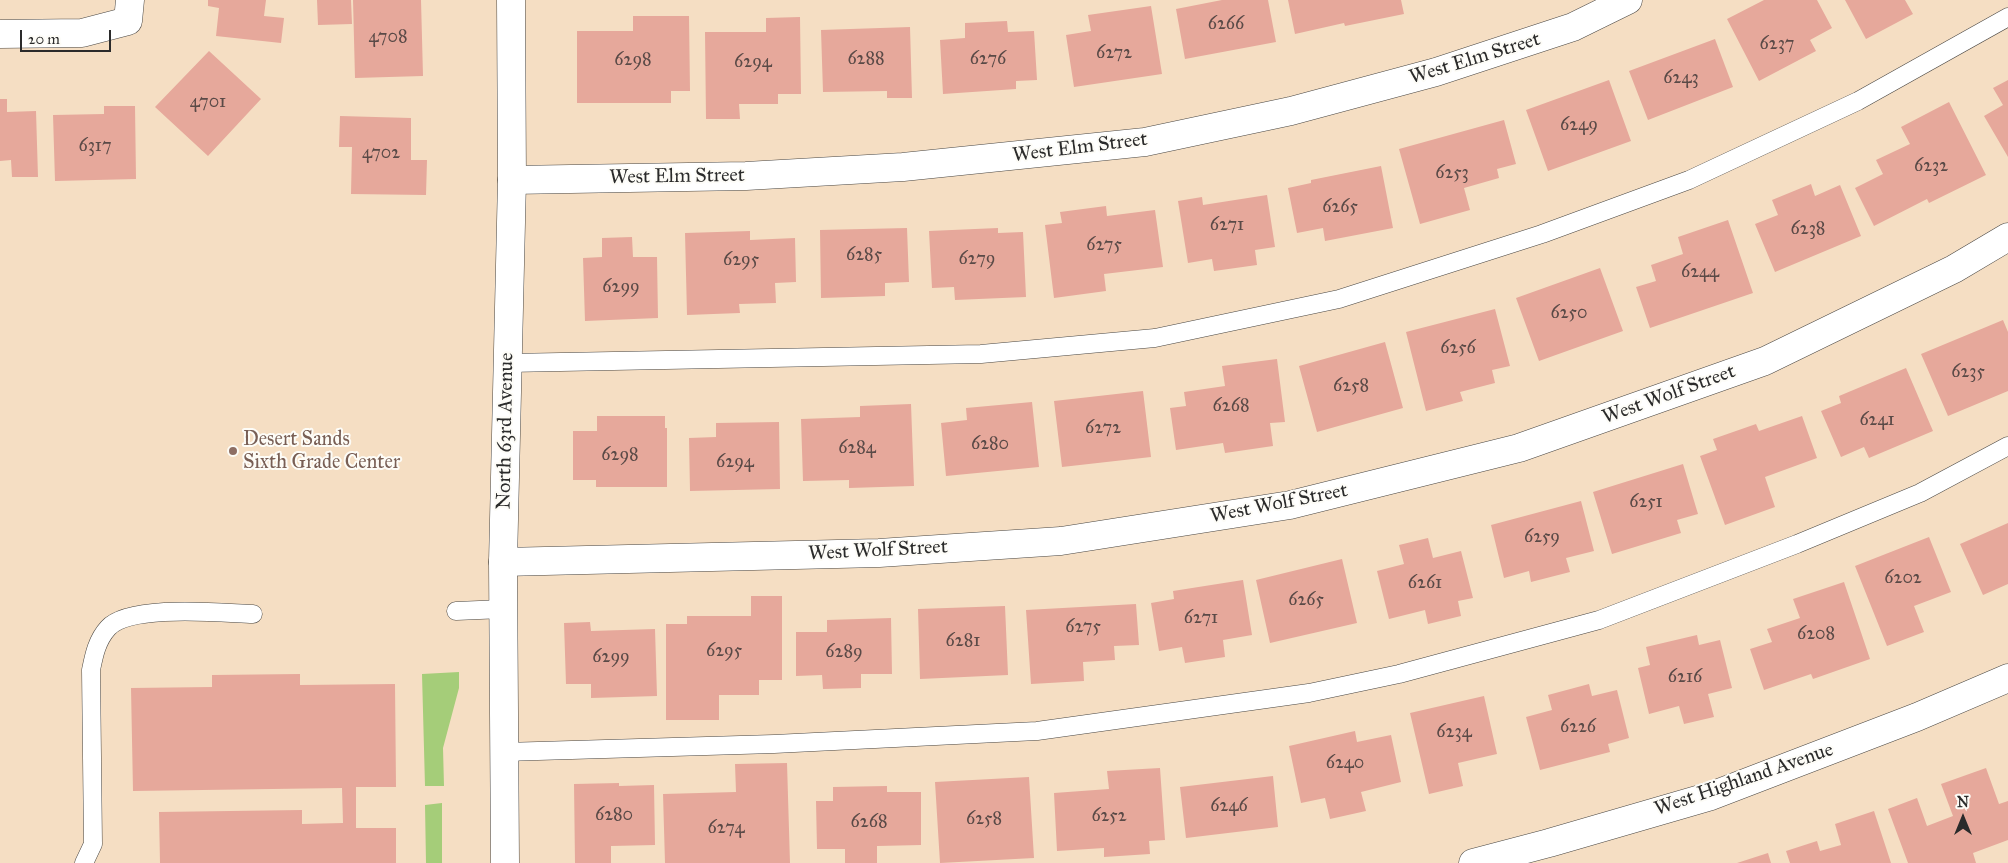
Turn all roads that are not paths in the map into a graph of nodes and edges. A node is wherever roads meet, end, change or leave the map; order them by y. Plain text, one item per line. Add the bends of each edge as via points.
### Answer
1 (511, 0) edge
2 (1628, 0) edge
3 (129, 10) edge
4 (2008, 17) edge
5 (0, 34) edge
6 (512, 180) junction
7 (2008, 236) edge
8 (508, 363) junction
9 (2008, 446) edge
10 (503, 562) junction
11 (503, 610) junction
12 (456, 611) dead end
13 (253, 614) dead end
14 (2008, 680) edge
15 (504, 752) junction
16 (84, 863) edge
17 (505, 863) edge
18 (1473, 863) edge

1 - 6 street, North 63rd Avenue
2 - 6 street, West Elm Street via 1573,28 1436,72 1291,111 1145,142 893,168 746,176
3 - 5 street via 82,32
4 - 8 lane via 1858,101 1689,180 1542,234 1339,299 1155,338 981,354
6 - 8 street, North 63rd Avenue
7 - 10 street, West Wolf Street via 1954,269 1765,361 1519,448 1290,505 1061,541 879,553
8 - 10 street, North 63rd Avenue
9 - 15 lane via 1911,496 1797,544 1599,620 1399,674 1308,693 1037,731 774,744
10 - 11 street, North 63rd Avenue
11 - 12 lane
11 - 15 street, North 63rd Avenue
13 - 16 lane via 144,613 123,618 109,627 96,646 91,670 93,844
14 - 18 street, West Highland Avenue via 1711,796
15 - 17 street, North 63rd Avenue

